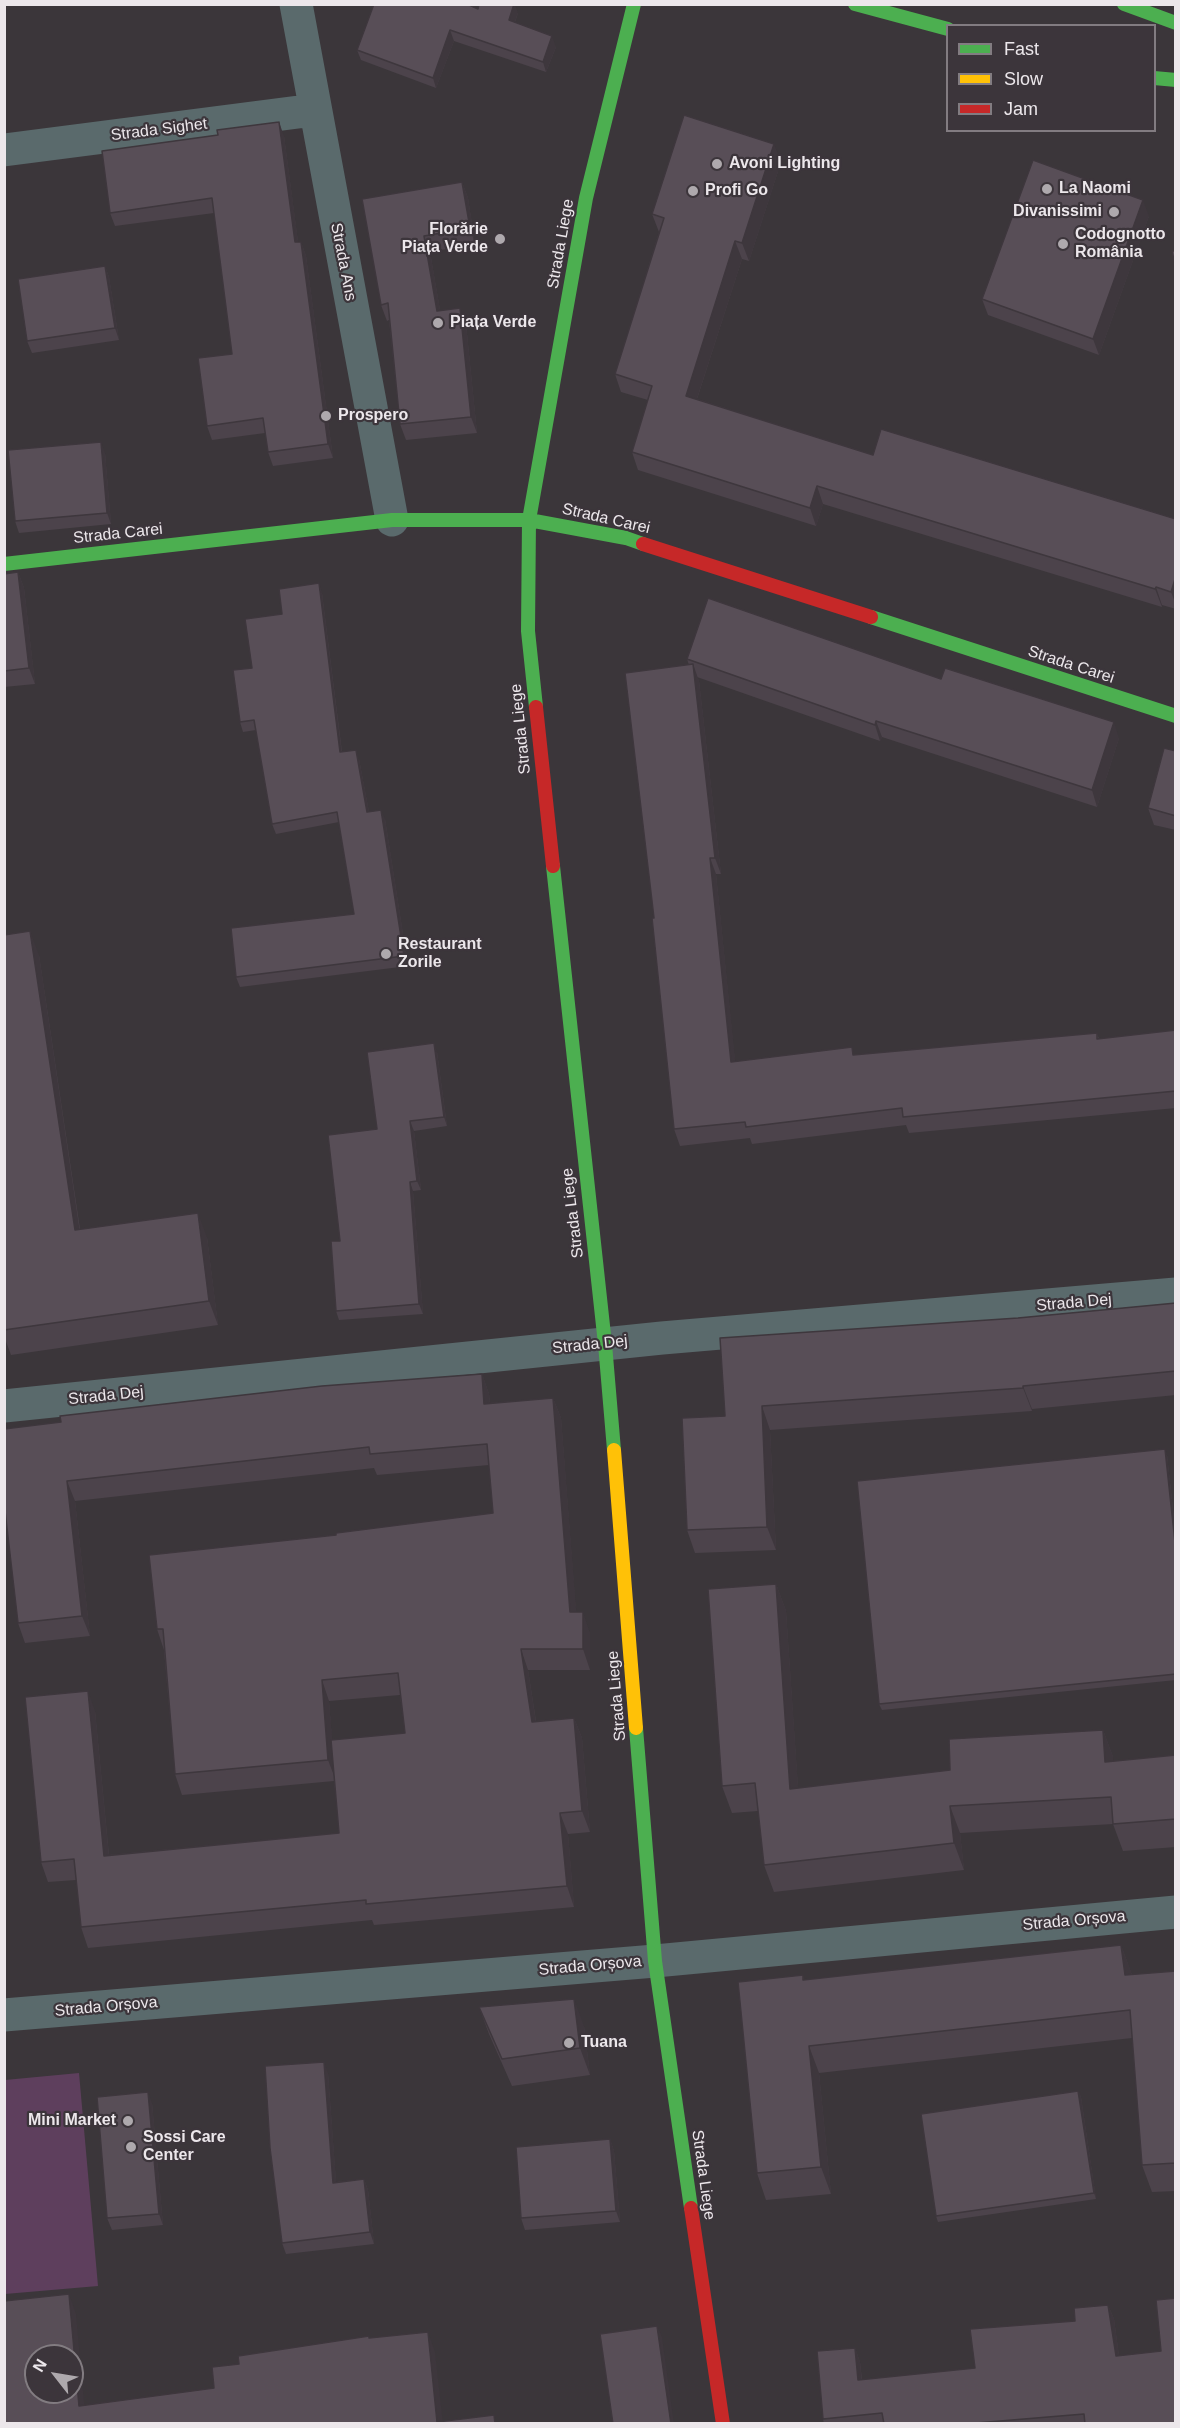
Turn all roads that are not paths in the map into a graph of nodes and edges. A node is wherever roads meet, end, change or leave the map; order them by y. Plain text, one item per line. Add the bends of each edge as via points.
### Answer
1 (296, 4) edge
2 (634, 4) edge
3 (855, 4) edge
4 (1124, 4) edge
5 (1176, 23) edge
6 (946, 28) edge
7 (1156, 78) edge
8 (1176, 80) edge
9 (314, 110) junction
10 (4, 150) edge
11 (529, 519) junction
12 (393, 520) junction
13 (4, 564) edge
14 (1176, 716) edge
15 (1176, 1293) edge
16 (605, 1344) junction
17 (4, 1406) edge
18 (1176, 1912) edge
19 (655, 1961) junction
20 (4, 2016) edge
21 (723, 2424) edge

1 - 9 street, Strada Ans
2 - 11 street, Strada Liege via 586,198
3 - 6 street
4 - 5 street
7 - 8 street
9 - 10 street, Strada Sighet
9 - 12 street, Strada Ans
11 - 12 street, Strada Carei
11 - 14 street, Strada Carei via 626,538
11 - 16 street, Strada Liege via 528,631
12 - 13 street, Strada Carei
15 - 16 street, Strada Dej
16 - 17 street, Strada Dej
16 - 19 street, Strada Liege
18 - 19 street, Strada Orșova
19 - 20 street, Strada Orșova
19 - 21 street, Strada Liege

